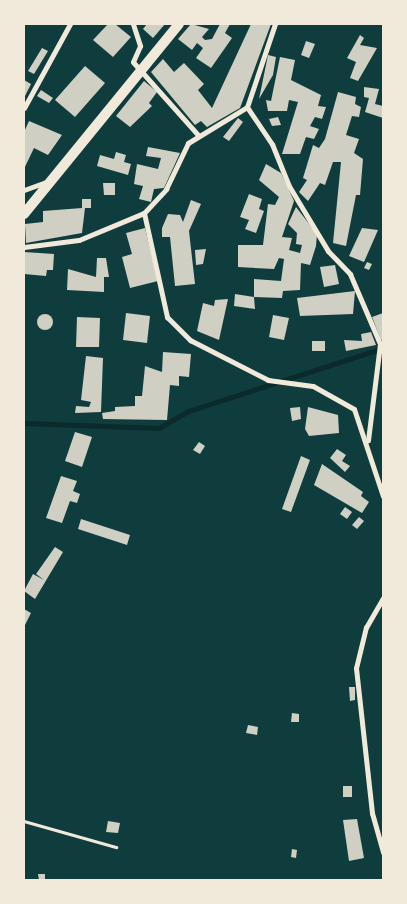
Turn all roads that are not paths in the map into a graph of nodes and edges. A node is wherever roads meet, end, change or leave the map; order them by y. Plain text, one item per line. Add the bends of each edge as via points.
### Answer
1 (70, 24) edge
2 (133, 24) edge
3 (179, 24) edge
4 (275, 24) edge
5 (141, 70) junction
6 (247, 107) junction
7 (24, 108) edge
8 (199, 136) junction
9 (51, 180) junction
10 (24, 190) edge
11 (144, 213) junction
12 (24, 214) edge
13 (24, 247) edge
14 (368, 440) junction
15 (383, 496) edge
16 (383, 598) edge
17 (383, 852) edge

1 - 7 street
2 - 5 street via 140,46 133,62
3 - 5 main road
4 - 6 street
5 - 8 street
5 - 9 main road
6 - 8 street
6 - 14 street via 272,144 293,192 328,251 350,274 380,344
8 - 11 street via 188,144 166,189
9 - 10 street
9 - 12 main road
11 - 13 street via 78,240
11 - 14 street via 167,317 190,340 268,380 334,394 354,409
14 - 15 street
16 - 17 street via 366,627 356,668 372,813

